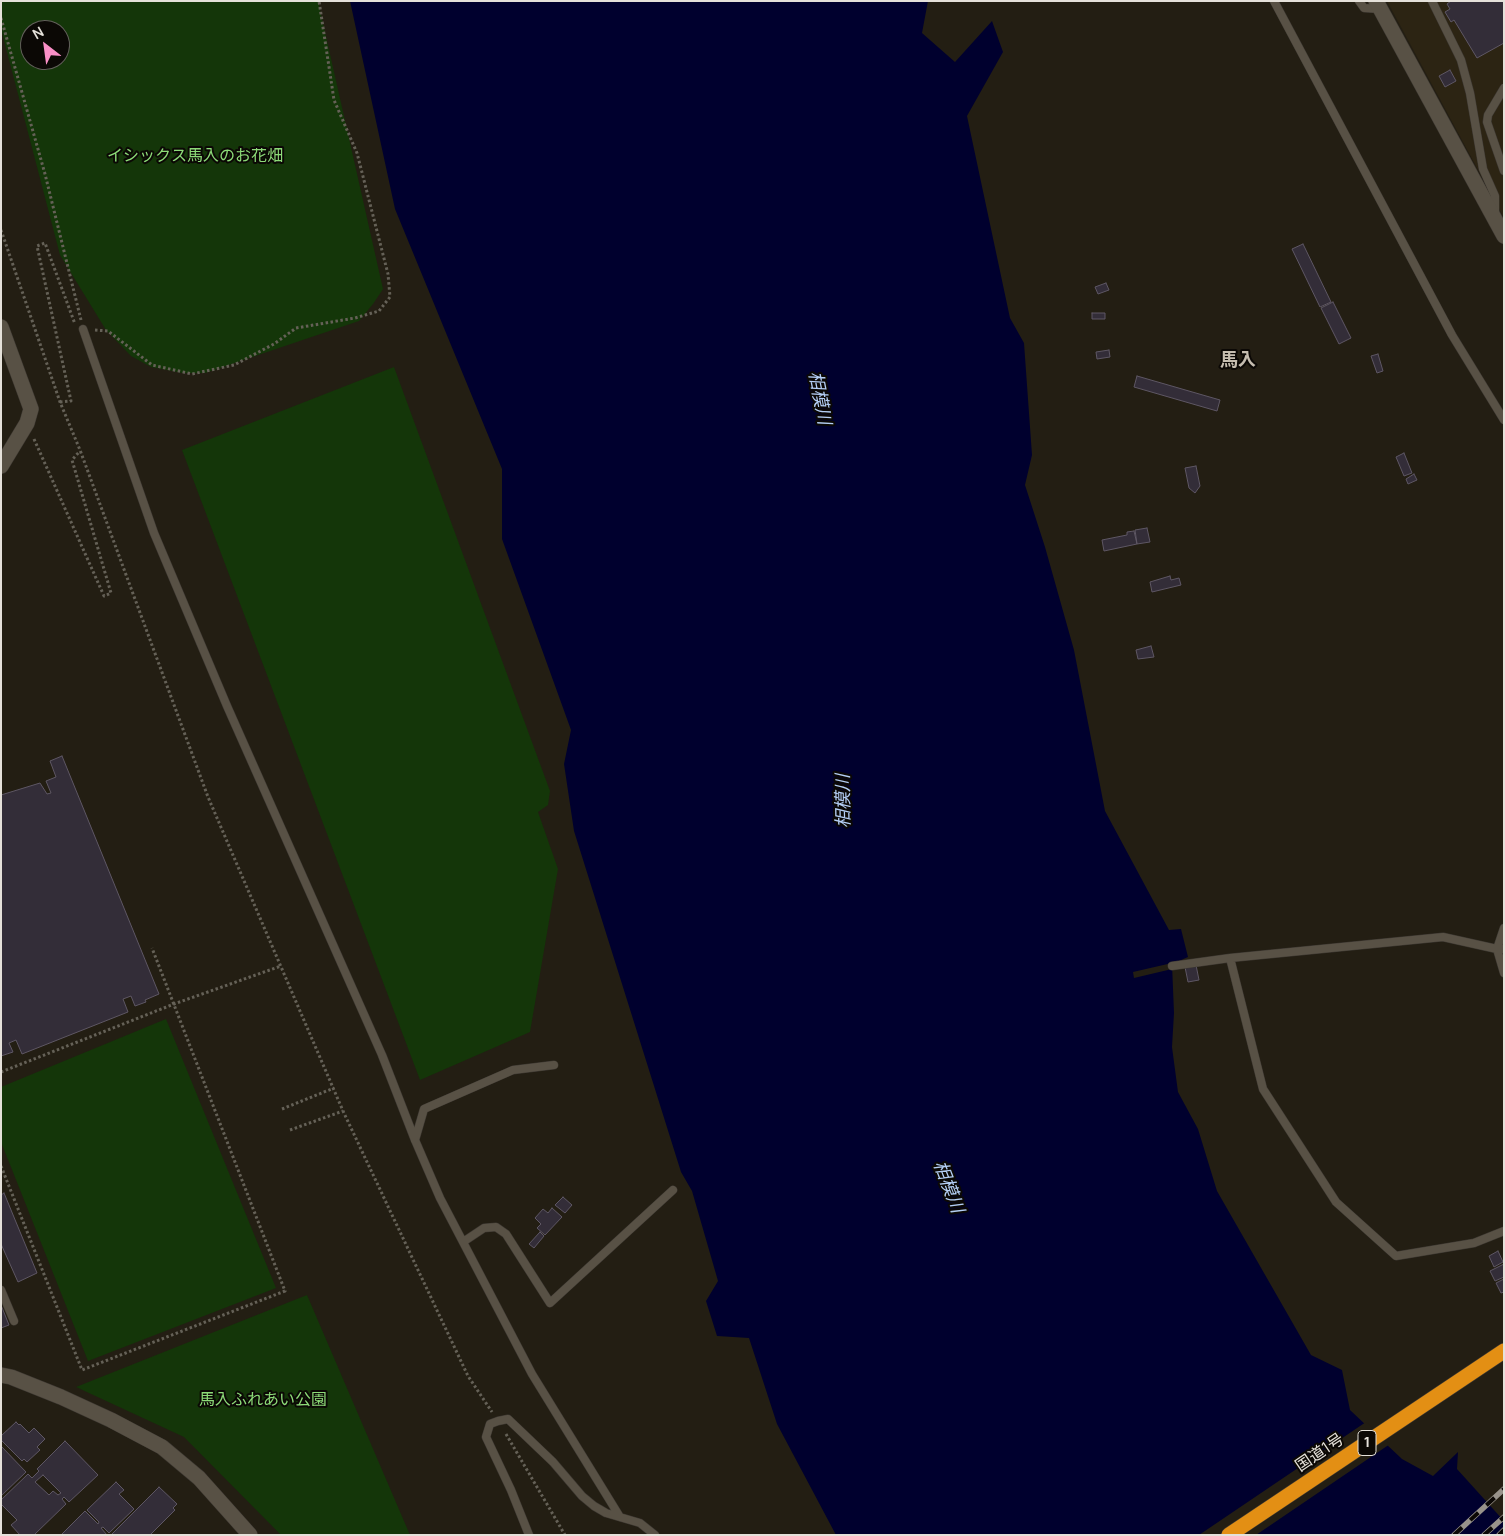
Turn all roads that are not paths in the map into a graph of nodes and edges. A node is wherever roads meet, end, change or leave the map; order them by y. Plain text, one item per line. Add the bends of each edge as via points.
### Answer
1 (1274, 1) edge
2 (1359, 1) edge
3 (1432, 1) edge
4 (1378, 5) edge
5 (1504, 88) edge
6 (1487, 122) junction
7 (1475, 123) junction
8 (1504, 171) edge
9 (1494, 219) junction
10 (1504, 236) edge
11 (1, 327) edge
12 (80, 329) road end
13 (1504, 420) edge
14 (1, 466) edge
15 (1504, 928) edge
16 (1501, 949) edge
17 (1230, 958) junction
18 (1172, 966) dead end
19 (1504, 973) edge
20 (554, 1065) dead end
21 (415, 1140) junction
22 (673, 1190) dead end
23 (1504, 1231) edge
24 (463, 1242) junction
25 (1, 1290) edge
26 (14, 1321) dead end
27 (1504, 1351) edge
28 (1, 1375) edge
29 (620, 1517) junction
30 (250, 1535) edge
31 (529, 1535) edge
32 (655, 1535) edge
33 (1230, 1535) edge

1 - 13 lane via 1452,335
2 - 4 lane via 1364,8
3 - 7 lane via 1461,60
4 - 9 street
5 - 6 lane
6 - 7 lane
6 - 8 lane
7 - 9 lane via 1483,169 1495,196
9 - 10 street
11 - 14 street via 31,409 27,423
12 - 21 lane via 154,533 382,1055
15 - 16 lane
16 - 17 lane via 1443,937
16 - 19 lane
17 - 18 lane
17 - 23 lane via 1262,1089 1336,1202 1396,1256 1474,1243
20 - 21 lane via 513,1070 424,1109
21 - 24 lane
22 - 24 lane via 550,1303 506,1234 496,1227 484,1228
24 - 29 lane via 532,1374
25 - 26 lane
27 - 33 highway, 国道1号 / 1
28 - 30 street via 70,1401 162,1448 199,1478
29 - 31 lane via 594,1506 554,1462 508,1420 498,1421 490,1424 486,1437
29 - 32 lane via 640,1523

